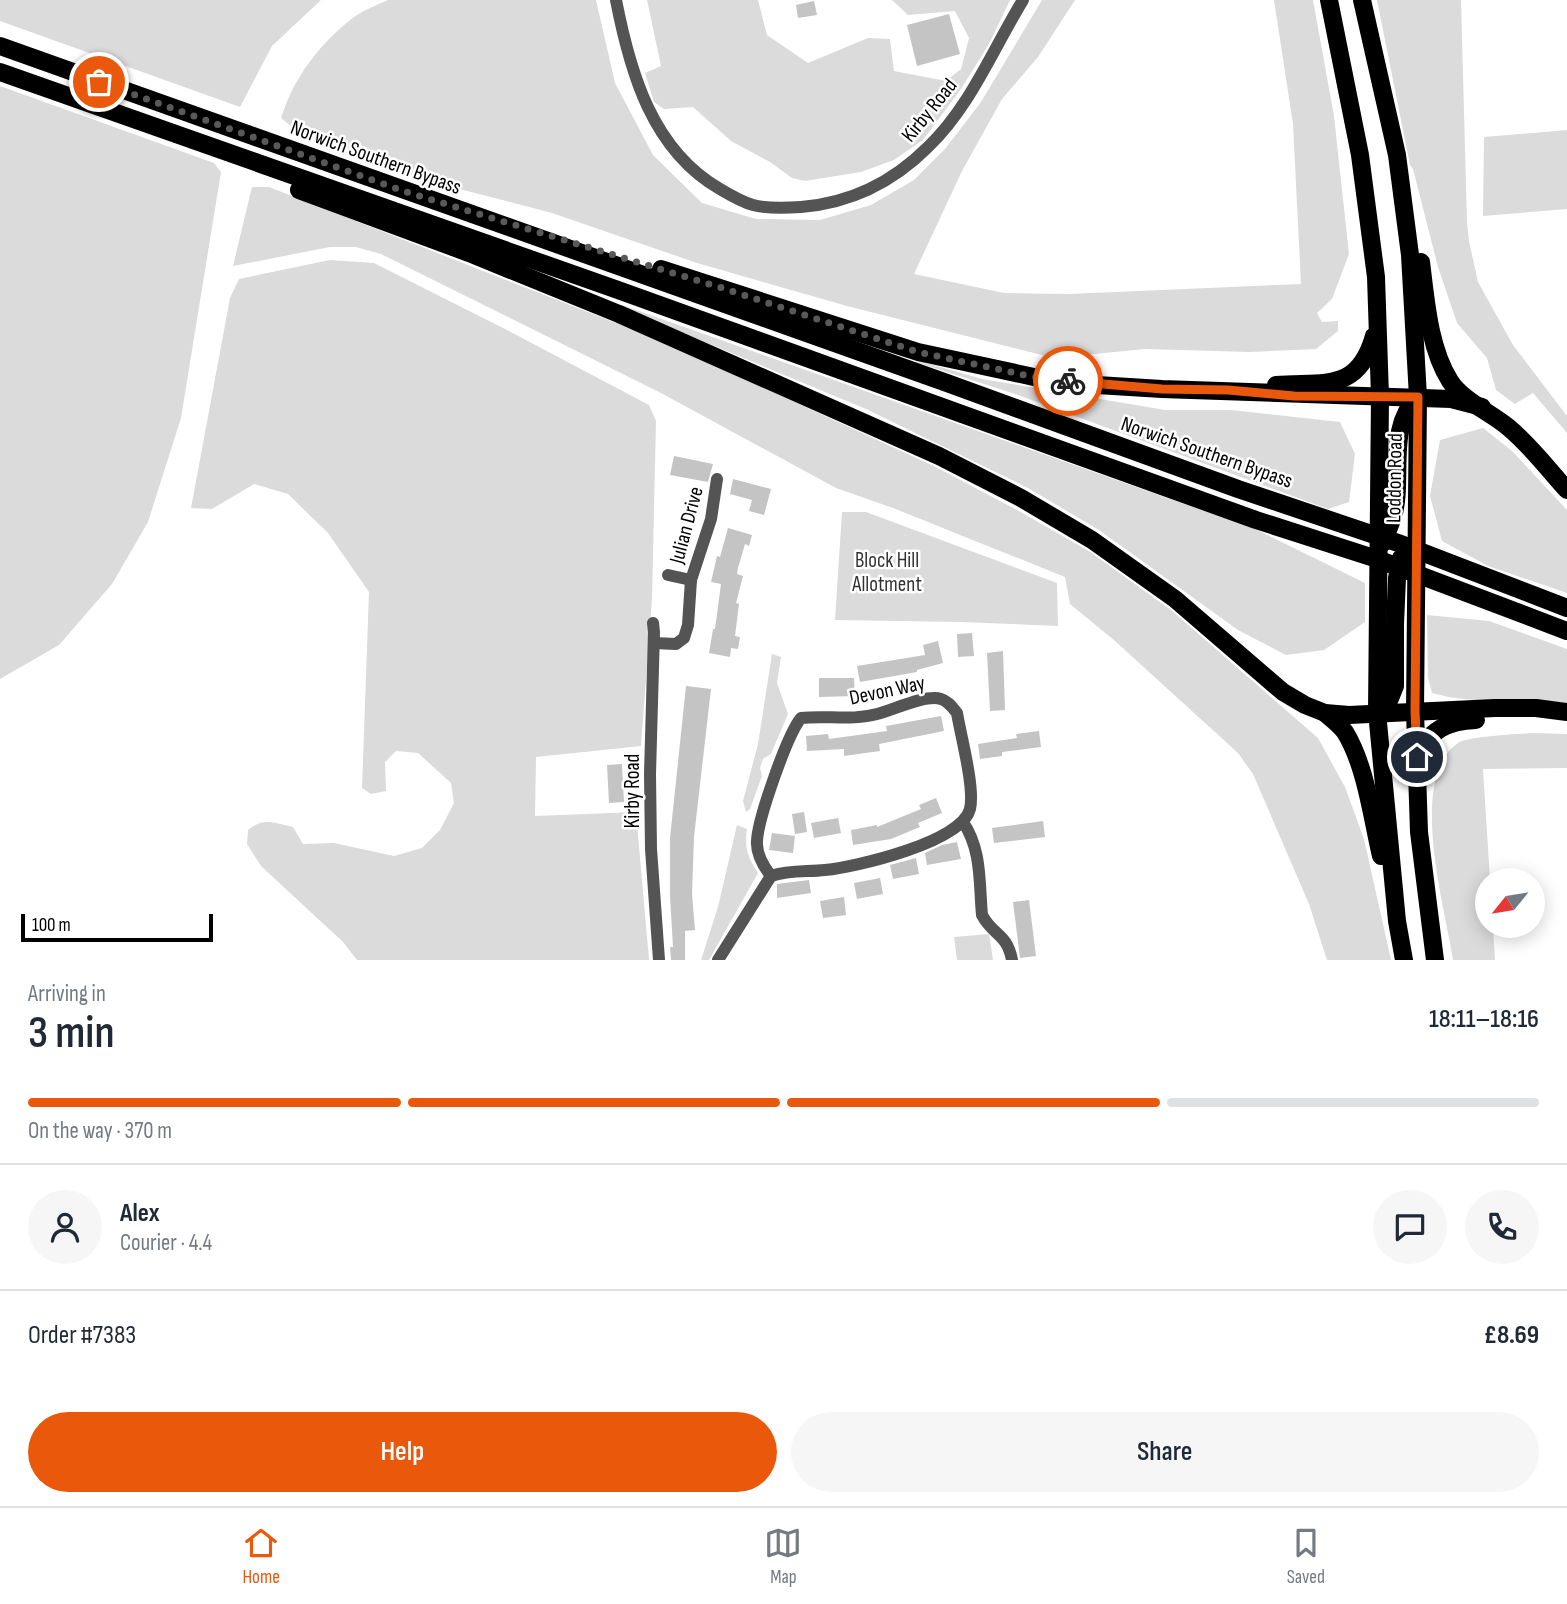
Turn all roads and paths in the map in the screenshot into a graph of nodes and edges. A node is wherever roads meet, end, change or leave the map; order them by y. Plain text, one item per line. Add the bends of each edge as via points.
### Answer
1 (616, 0) edge
2 (1023, 0) edge
3 (1329, 0) edge
4 (1362, 0) edge
5 (0, 46) edge
6 (0, 72) edge
7 (66, 95) junction
8 (1397, 155) junction
9 (403, 191) junction
10 (1376, 277) junction
11 (1228, 390) junction
12 (1380, 396) junction
13 (1418, 397) junction
14 (1482, 407) junction
15 (1418, 478) junction
16 (718, 479) dead end
17 (1567, 490) edge
18 (1378, 555) junction
19 (668, 575) dead end
20 (691, 580) junction
21 (1567, 608) edge
22 (653, 623) dead end
23 (1567, 631) edge
24 (654, 643) junction
25 (1415, 711) junction
26 (1377, 712) junction
27 (1325, 713) junction
28 (1567, 714) edge
29 (1418, 780) junction
30 (963, 822) junction
31 (771, 876) junction
32 (1397, 921) junction
33 (659, 960) edge
34 (718, 960) edge
35 (1012, 960) edge
36 (1404, 960) edge
37 (1435, 960) edge

1 - 2 street, Kirby Road via 645,105 686,165 729,195 754,205 788,207 845,200 872,189 930,146 970,93
3 - 10 highway, Loddon Road via 1360,155
4 - 8 highway, Loddon Road
5 - 9 highway, Norwich Southern Bypass
6 - 7 highway, Norwich Southern Bypass
7 - 23 highway, Norwich Southern Bypass via 1256,520 1377,559
7 - 27 highway via 271,180 619,314 939,456 1092,540 1175,599 1283,692
8 - 13 highway, Loddon Road via 1410,256
8 - 14 highway via 1443,368 1458,390
9 - 11 highway via 918,352 1034,377 1097,385
9 - 21 highway, Norwich Southern Bypass via 1374,534
10 - 11 highway via 1374,335 1368,355 1350,375 1330,382
10 - 12 highway, Loddon Road
11 - 12 highway
12 - 13 highway
12 - 18 highway, Loddon Road
13 - 14 highway
13 - 15 highway, Loddon Road
13 - 18 highway via 1400,424 1393,516
14 - 17 highway via 1511,429
15 - 25 highway, Loddon Road
15 - 26 highway via 1397,578 1395,686 1389,701
16 - 20 street, Julian Drive via 711,519
18 - 26 highway, Loddon Road
19 - 20 street, Julian Drive
20 - 24 street, Julian Drive via 684,638 676,644
22 - 24 street, Kirby Road
24 - 33 street, Kirby Road via 650,786
25 - 26 highway
25 - 28 highway via 1536,708
25 - 29 highway, Loddon Road
26 - 27 highway
26 - 32 highway, Loddon Road
27 - 32 highway via 1344,730 1353,749
28 - 29 highway via 1445,724 1427,740
29 - 37 highway, Loddon Road
30 - 31 street via 942,836 893,855
30 - 31 street, Devon Way via 970,810 971,792 957,713 950,704 931,698 876,715 801,718 777,771 757,843
30 - 35 street via 976,849 982,915 1006,941
31 - 34 street
32 - 36 highway, Loddon Road

